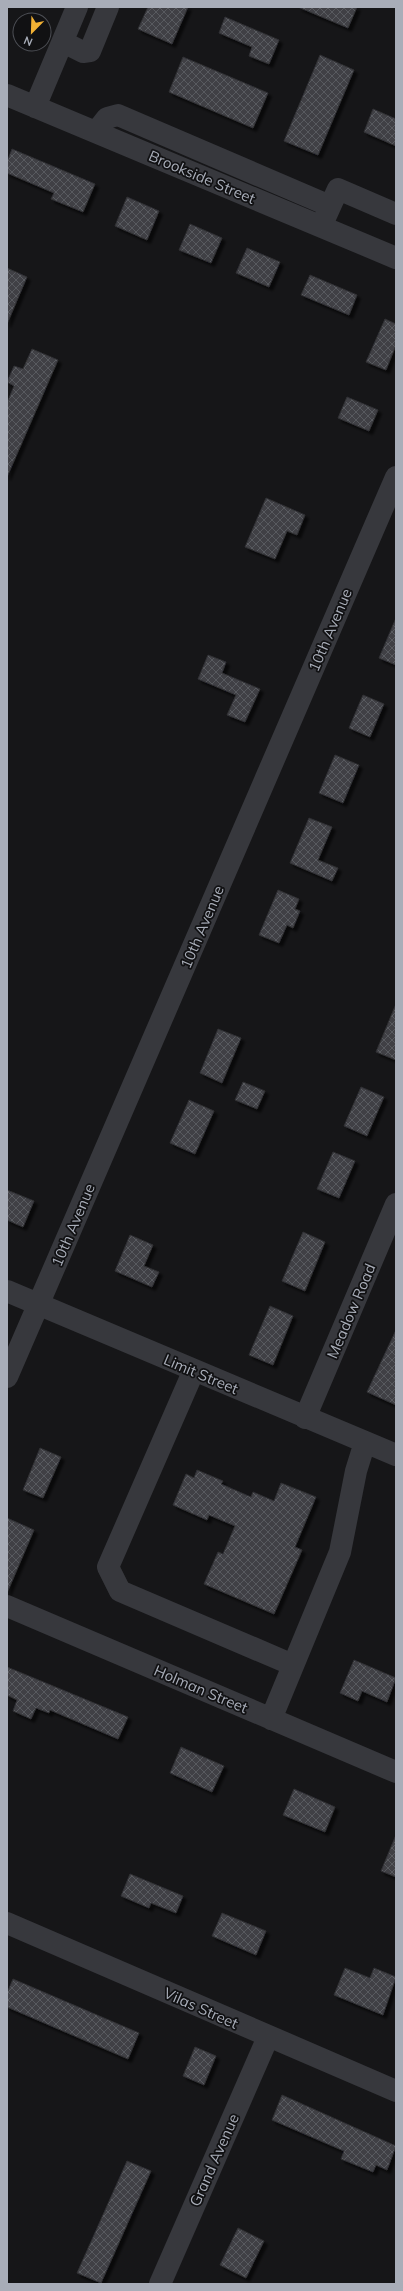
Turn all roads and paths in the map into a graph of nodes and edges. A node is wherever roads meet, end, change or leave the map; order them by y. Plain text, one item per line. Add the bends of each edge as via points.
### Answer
1 (77, 7) edge
2 (108, 7) edge
3 (63, 42) junction
4 (7, 95) edge
5 (35, 107) junction
6 (96, 132) junction
7 (330, 206) junction
8 (396, 214) edge
9 (321, 227) junction
10 (396, 258) edge
11 (395, 484) edge
12 (396, 1204) edge
13 (7, 1291) edge
14 (39, 1304) junction
15 (194, 1370) junction
16 (7, 1377) edge
17 (305, 1418) junction
18 (365, 1442) junction
19 (396, 1455) edge
20 (7, 1606) edge
21 (293, 1665) junction
22 (271, 1719) junction
23 (396, 1772) edge
24 (7, 1923) edge
25 (268, 2037) junction
26 (396, 2091) edge
27 (160, 2284) edge

1 - 3 street
2 - 3 street via 90,51 83,52
3 - 5 street
4 - 5 street, Brookside Street
5 - 6 street, Brookside Street
6 - 7 street via 107,118 118,115
6 - 9 street, Brookside Street
7 - 8 street via 338,189
7 - 9 street
9 - 10 street, Brookside Street
11 - 14 street, 10th Avenue
12 - 17 street, Meadow Road
13 - 14 street, Limit Street
14 - 15 street, Limit Street
14 - 16 street, 10th Avenue
15 - 17 street, Limit Street
15 - 21 street via 108,1567 120,1591
17 - 18 street, Limit Street
18 - 19 street, Limit Street
18 - 21 street via 356,1471 340,1552
20 - 22 street, Holman Street
21 - 22 street
22 - 23 street, Holman Street
24 - 25 street, Vilas Street
25 - 26 street, Vilas Street
25 - 27 street, Grand Avenue

